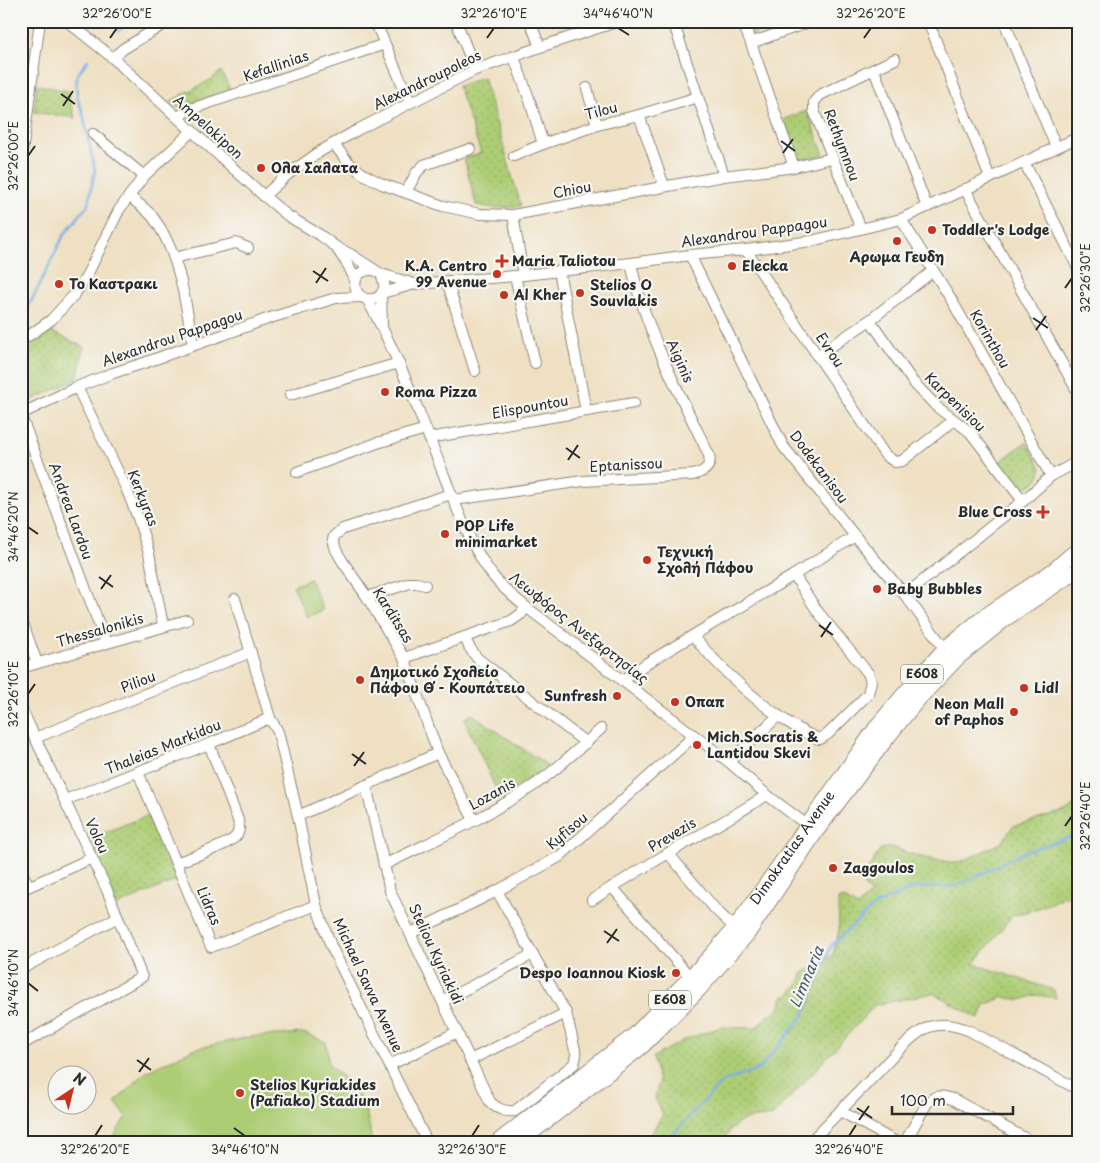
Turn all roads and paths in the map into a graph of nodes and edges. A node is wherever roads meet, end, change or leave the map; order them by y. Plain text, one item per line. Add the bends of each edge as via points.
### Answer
1 (40, 21) edge
2 (67, 21) edge
3 (169, 21) edge
4 (375, 21) edge
5 (456, 21) edge
6 (530, 21) edge
7 (619, 21) edge
8 (673, 21) edge
9 (742, 21) edge
10 (812, 21) edge
11 (928, 21) edge
12 (1004, 21) edge
13 (601, 24) edge
14 (751, 43) junction
15 (385, 44) junction
16 (540, 47) junction
17 (514, 57) junction
18 (113, 58) junction
19 (895, 59) dead end
20 (475, 70) junction
21 (874, 70) junction
22 (587, 88) dead end
23 (698, 97) junction
24 (410, 102) junction
25 (639, 115) junction
26 (177, 117) junction
27 (597, 125) junction
28 (192, 131) junction
29 (93, 134) dead end
30 (1079, 137) edge
31 (23, 138) edge
32 (334, 144) junction
33 (543, 144) junction
34 (1056, 147) junction
35 (470, 149) dead end
36 (514, 156) dead end
37 (832, 158) junction
38 (21, 160) edge
39 (1024, 162) junction
40 (794, 167) junction
41 (144, 176) junction
42 (724, 176) junction
43 (990, 178) junction
44 (664, 186) junction
45 (965, 190) junction
46 (406, 192) junction
47 (129, 196) junction
48 (264, 196) junction
49 (927, 207) junction
50 (513, 215) junction
51 (901, 219) junction
52 (861, 229) junction
53 (336, 247) junction
54 (248, 248) dead end
55 (746, 250) junction
56 (690, 255) junction
57 (174, 258) junction
58 (631, 263) junction
59 (1079, 270) edge
60 (559, 271) junction
61 (933, 271) junction
62 (377, 272) junction
63 (519, 275) junction
64 (447, 281) junction
65 (355, 282) junction
66 (415, 284) junction
67 (382, 294) junction
68 (336, 298) junction
69 (364, 298) junction
70 (870, 320) junction
71 (383, 327) junction
72 (21, 340) edge
73 (193, 345) junction
74 (817, 356) junction
75 (399, 363) junction
76 (534, 363) dead end
77 (475, 371) dead end
78 (77, 387) junction
79 (1079, 394) edge
80 (290, 395) dead end
81 (634, 403) dead end
82 (586, 412) junction
83 (21, 415) edge
84 (954, 420) junction
85 (427, 434) junction
86 (1079, 461) edge
87 (708, 467) joint
88 (297, 472) dead end
89 (1051, 476) junction
90 (453, 497) junction
91 (1022, 502) junction
92 (334, 536) joint
93 (855, 536) junction
94 (1074, 553) edge
95 (1079, 569) edge
96 (794, 575) junction
97 (425, 585) dead end
98 (905, 595) junction
99 (367, 597) junction
100 (235, 599) dead end
101 (526, 607) junction
102 (21, 618) edge
103 (187, 620) dead end
104 (162, 626) junction
105 (693, 636) junction
106 (465, 637) junction
107 (106, 643) junction
108 (945, 648) junction
109 (251, 652) junction
110 (404, 658) junction
111 (37, 663) junction
112 (21, 668) edge
113 (622, 681) junction
114 (21, 708) edge
115 (778, 716) junction
116 (270, 718) junction
117 (601, 729) dead end
118 (694, 736) junction
119 (35, 738) junction
120 (586, 743) junction
121 (209, 744) junction
122 (438, 753) junction
123 (729, 762) junction
124 (138, 772) junction
125 (366, 785) junction
126 (768, 795) junction
127 (65, 800) junction
128 (298, 816) junction
129 (474, 820) junction
130 (812, 828) junction
131 (668, 853) junction
132 (92, 858) junction
133 (176, 863) junction
134 (384, 865) junction
135 (21, 871) edge
136 (612, 887) junction
137 (25, 888) edge
138 (496, 891) junction
139 (592, 900) dead end
140 (316, 905) junction
141 (118, 917) junction
142 (735, 928) junction
143 (411, 933) junction
144 (533, 954) junction
145 (21, 969) edge
146 (691, 978) junction
147 (443, 1001) junction
148 (566, 1014) junction
149 (457, 1032) junction
150 (21, 1045) edge
151 (470, 1060) junction
152 (390, 1065) junction
153 (1079, 1090) edge
154 (840, 1111) junction
155 (427, 1142) edge
156 (498, 1142) edge
157 (519, 1142) edge
158 (810, 1142) edge
159 (896, 1142) edge
160 (905, 1142) edge
161 (1032, 1142) edge

1 - 31 street
2 - 18 street, Ampelokipon
3 - 18 street
4 - 15 street
5 - 20 street
6 - 16 street
7 - 13 street, Alexandroupoleos
8 - 23 street
9 - 14 street
10 - 14 street
11 - 43 street
12 - 34 street
13 - 16 street, Alexandroupoleos
14 - 40 street
15 - 24 street
15 - 26 street, Kefallinias via 192,109
16 - 17 street, Alexandroupoleos
17 - 20 street, Alexandroupoleos
17 - 33 street
18 - 26 street, Ampelokipon
19 - 21 street, Rethymnou
20 - 24 street, Alexandroupoleos
21 - 37 street, Rethymnou via 820,95 814,102 814,111
21 - 49 street
22 - 27 street
23 - 25 street, Tilou
23 - 42 street
24 - 32 street, Alexandroupoleos
25 - 27 street, Tilou
25 - 44 street
26 - 28 street, Ampelokipon
27 - 33 street, Tilou
28 - 41 street
28 - 48 street, Ampelokipon
29 - 41 street
30 - 34 street, Alexandrou Pappagou
31 - 38 street
32 - 46 street, Chiou via 363,174
32 - 48 street, Alexandroupoleos via 287,175
33 - 36 street, Tilou
34 - 39 street, Alexandrou Pappagou
35 - 46 street via 424,165
37 - 40 street, Chiou
37 - 52 street, Rethymnou
39 - 43 street, Alexandrou Pappagou
39 - 59 street
40 - 42 street, Chiou
41 - 47 street
42 - 44 street, Chiou
43 - 45 street, Alexandrou Pappagou
44 - 50 street, Chiou
45 - 49 street, Alexandrou Pappagou
45 - 79 street
46 - 50 street, Chiou via 443,206 476,213
47 - 57 street via 152,216
47 - 72 street via 118,210 74,295 51,320
48 - 53 street, Ampelokipon
49 - 51 street, Alexandrou Pappagou
50 - 63 street
51 - 52 street, Alexandrou Pappagou
51 - 61 street, Korinthou
52 - 55 street, Alexandrou Pappagou via 810,241
53 - 62 street, Ampelokipon
53 - 65 street, Ampelokipon
54 - 57 street via 236,243
55 - 56 street, Alexandrou Pappagou
55 - 74 street, Evrou
56 - 58 street, Alexandrou Pappagou
56 - 93 street, Dodekanisou via 783,446
57 - 73 street
58 - 60 street, Alexandrou Pappagou
58 - 87 street, Aiginis via 641,303 710,459
60 - 63 street, Alexandrou Pappagou
60 - 82 street
61 - 70 street
61 - 89 street, Korinthou
62 - 65 street via 364,270
62 - 66 street, Alexandrou Pappagou
62 - 67 street via 384,279
63 - 64 street, Alexandrou Pappagou
63 - 76 street
64 - 66 street, Alexandrou Pappagou
64 - 77 street
65 - 68 street, Alexandrou Pappagou
65 - 69 street via 356,291
66 - 67 street, Alexandrou Pappagou
67 - 69 street via 374,299
67 - 71 street, Λεωφόρος Ανεξαρτησίας
68 - 69 street, Alexandrou Pappagou
68 - 73 street, Alexandrou Pappagou
69 - 71 street, Λεωφόρος Ανεξαρτησίας
70 - 74 street
70 - 84 street, Karpenisiou via 914,382
71 - 75 street, Λεωφόρος Ανεξαρτησίας
73 - 78 street, Alexandrou Pappagou
74 - 84 street, Evrou via 885,456 894,462 902,461
75 - 80 street
75 - 85 street, Λεωφόρος Ανεξαρτησίας
78 - 83 street, Alexandrou Pappagou
78 - 104 street, Kerkyras via 138,518 149,553
81 - 82 street, Elispountou
82 - 85 street, Elispountou
83 - 107 street, Andrea Lardou
84 - 91 street, Karpenisiou via 970,432
85 - 88 street, Elispountou via 377,443
85 - 90 street, Λεωφόρος Ανεξαρτησίας
86 - 89 street
87 - 90 street, Eptanissou via 693,476 583,481
89 - 91 street
90 - 92 street, Eptanissou via 343,529
90 - 101 street, Λεωφόρος Ανεξαρτησίας via 472,543 493,577
91 - 98 street
92 - 99 street, Karditsas via 334,545 342,560
93 - 96 street
93 - 98 street, Dodekanisou
94 - 95 street
94 - 108 highway, Dimokratias Avenue / E608
95 - 130 highway, Dimokratias Avenue / E608 via 1006,618 958,658 919,698
96 - 105 street
96 - 115 street via 818,612 868,673 871,682 868,694 820,739
97 - 99 street via 410,583
98 - 108 street, Dodekanisou
99 - 110 street, Karditsas
100 - 109 street, Michael Savva Avenue
101 - 106 street via 511,621
101 - 113 street, Λεωφόρος Ανεξαρτησίας
102 - 111 street
103 - 104 street, Thessalonikis
104 - 107 street, Thessalonikis
105 - 113 street
105 - 115 street via 715,662
106 - 110 street
106 - 120 street via 477,658
107 - 111 street, Thessalonikis
108 - 130 highway, Dimokratias Avenue / E608 via 879,724
109 - 116 street, Michael Savva Avenue
109 - 119 street, Piliou
110 - 122 street, Karditsas
111 - 112 street, Thessalonikis
113 - 118 street, Λεωφόρος Ανεξαρτησίας
114 - 119 street, Volou
115 - 123 street
116 - 121 street, Thaleias Markidou
116 - 128 street, Michael Savva Avenue via 278,732
117 - 120 street, Lozanis
118 - 123 street, Λεωφόρος Ανεξαρτησίας
118 - 138 street, Kyfisou via 559,857
119 - 127 street, Volou
120 - 129 street, Lozanis via 534,785
121 - 124 street, Thaleias Markidou
121 - 133 street via 240,828 228,843
122 - 125 street
122 - 129 street, Karditsas
123 - 126 street, Λεωφόρος Ανεξαρτησίας
124 - 127 street, Thaleias Markidou
124 - 133 street, Lidras
125 - 128 street
125 - 134 street, Steliou Kyriakidi
126 - 130 street, Λεωφόρος Ανεξαρτησίας
126 - 131 street, Prevezis
127 - 132 street, Volou
128 - 140 street, Michael Savva Avenue
129 - 134 street, Lozanis
130 - 142 highway, Dimokratias Avenue / E608
130 - 157 highway, Dimokratias Avenue / E608 via 748,934 698,990 642,1046
131 - 136 street, Prevezis
131 - 142 street
132 - 137 street
132 - 141 street, Volou
133 - 140 street, Lidras via 211,946
134 - 143 street, Steliou Kyriakidi via 390,891
135 - 137 street
136 - 139 street, Prevezis
136 - 146 street
138 - 143 street, Kyfisou
138 - 144 street
140 - 152 street, Michael Savva Avenue via 331,946
141 - 145 street
141 - 150 street, Volou via 142,977
142 - 146 highway, Dimokratias Avenue / E608
143 - 147 street, Steliou Kyriakidi
144 - 147 street
144 - 148 street
146 - 156 highway, Dimokratias Avenue / E608 via 635,1035
147 - 149 street, Steliou Kyriakidi
148 - 151 street
148 - 151 street, Steliou Kyriakidi via 575,1056 515,1111 501,1110 490,1102
149 - 151 street, Steliou Kyriakidi
149 - 152 street
152 - 155 street, Michael Savva Avenue
153 - 154 street via 970,1030 944,1024 930,1027 914,1037
154 - 158 street
154 - 159 street
160 - 161 street via 927,1104 937,1096 953,1099

